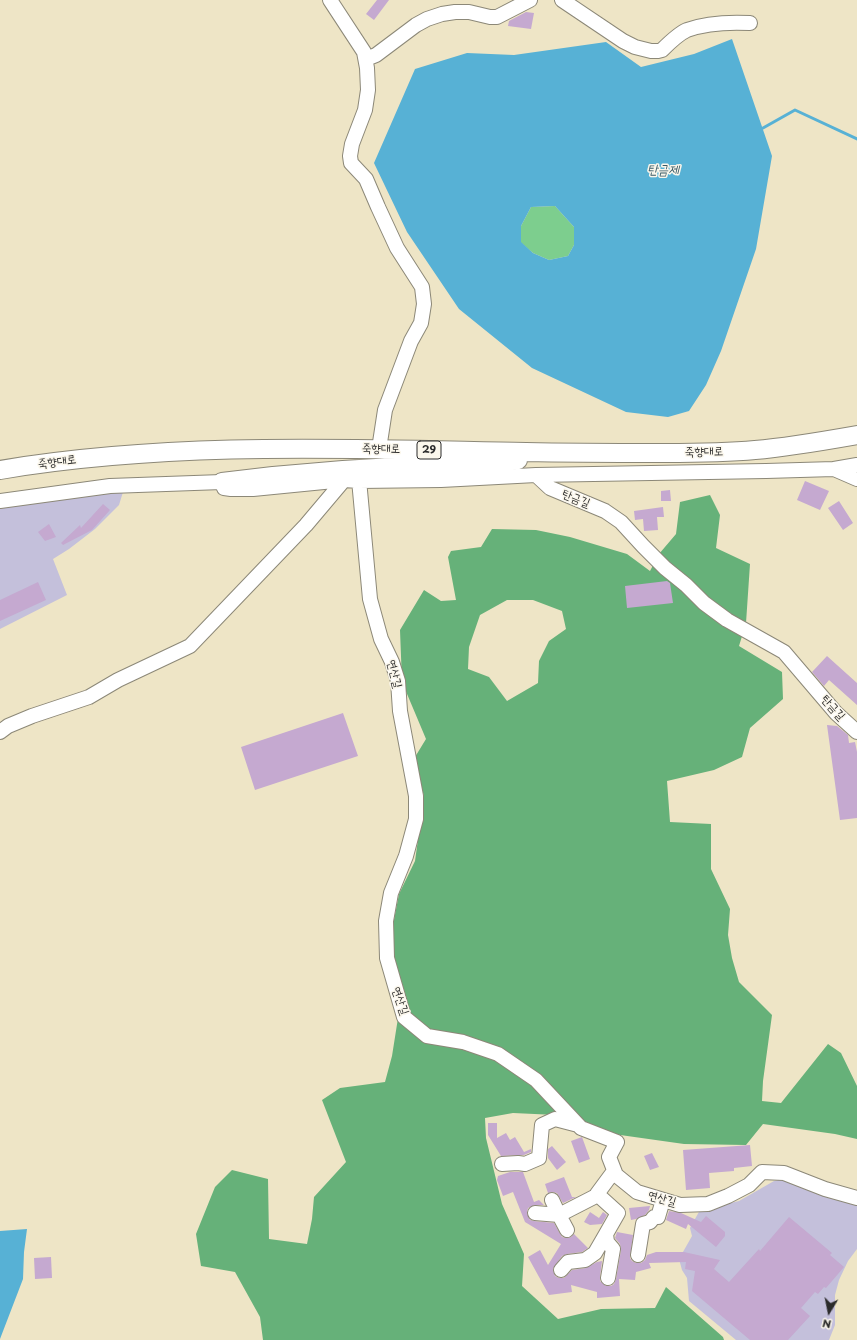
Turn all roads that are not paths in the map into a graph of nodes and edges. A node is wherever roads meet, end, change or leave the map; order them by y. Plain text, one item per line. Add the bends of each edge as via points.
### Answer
1 (330, 0) edge
2 (530, 0) edge
3 (562, 0) edge
4 (750, 23) dead end
5 (366, 59) junction
6 (857, 435) edge
7 (379, 449) junction
8 (570, 452) junction
9 (857, 465) edge
10 (834, 469) junction
11 (0, 470) edge
12 (536, 475) junction
13 (354, 477) junction
14 (857, 479) edge
15 (222, 482) joint
16 (0, 501) edge
17 (0, 732) edge
18 (857, 732) edge
19 (578, 1125) junction
20 (502, 1164) dead end
21 (614, 1171) junction
22 (598, 1195) junction
23 (857, 1198) edge
24 (552, 1200) dead end
25 (663, 1200) junction
26 (535, 1214) dead end
27 (559, 1216) junction
28 (567, 1230) dead end
29 (606, 1234) junction
30 (638, 1255) dead end
31 (561, 1270) dead end
32 (608, 1278) dead end

1 - 5 street
2 - 5 street via 497,17 455,12 427,19 416,24 376,55
3 - 4 street via 624,41 644,50 662,50 686,31 696,28
5 - 7 street via 368,90 365,110 352,144 351,163 366,179 397,248 422,287 424,304 421,323 411,341 385,410
6 - 8 main road, 죽향대로 / 29 via 789,446 707,453
7 - 8 main road, 죽향대로 / 29
7 - 11 main road, 죽향대로 / 29 via 160,452
8 - 13 main road via 484,465 410,466
9 - 10 street
10 - 12 street, 탄금길
10 - 14 street, 탄금길
12 - 13 street via 441,480
12 - 18 street, 탄금길 via 550,488 605,510 621,522 665,568 704,603 726,620 784,652 836,713
13 - 15 main road via 273,476
13 - 17 street via 190,646 118,680 89,697 32,716
13 - 19 street, 연산길 via 370,599 398,681 400,711 416,796 416,819 392,893 386,921 387,958 404,1017 427,1036 463,1042 498,1054 536,1080
15 - 16 street via 110,486
19 - 20 street via 555,1119 542,1126 539,1158 525,1164
19 - 21 street, 연산길 via 617,1142 609,1157
21 - 22 street
21 - 25 street, 연산길 via 637,1192
22 - 27 street
22 - 29 street via 618,1213
23 - 25 street, 연산길 via 784,1173 762,1172 749,1184 708,1204 680,1205
24 - 27 street
25 - 30 street via 658,1217 643,1224
26 - 27 street
27 - 28 street
29 - 31 street via 595,1253 585,1260 568,1262
29 - 32 street via 607,1242 613,1249

